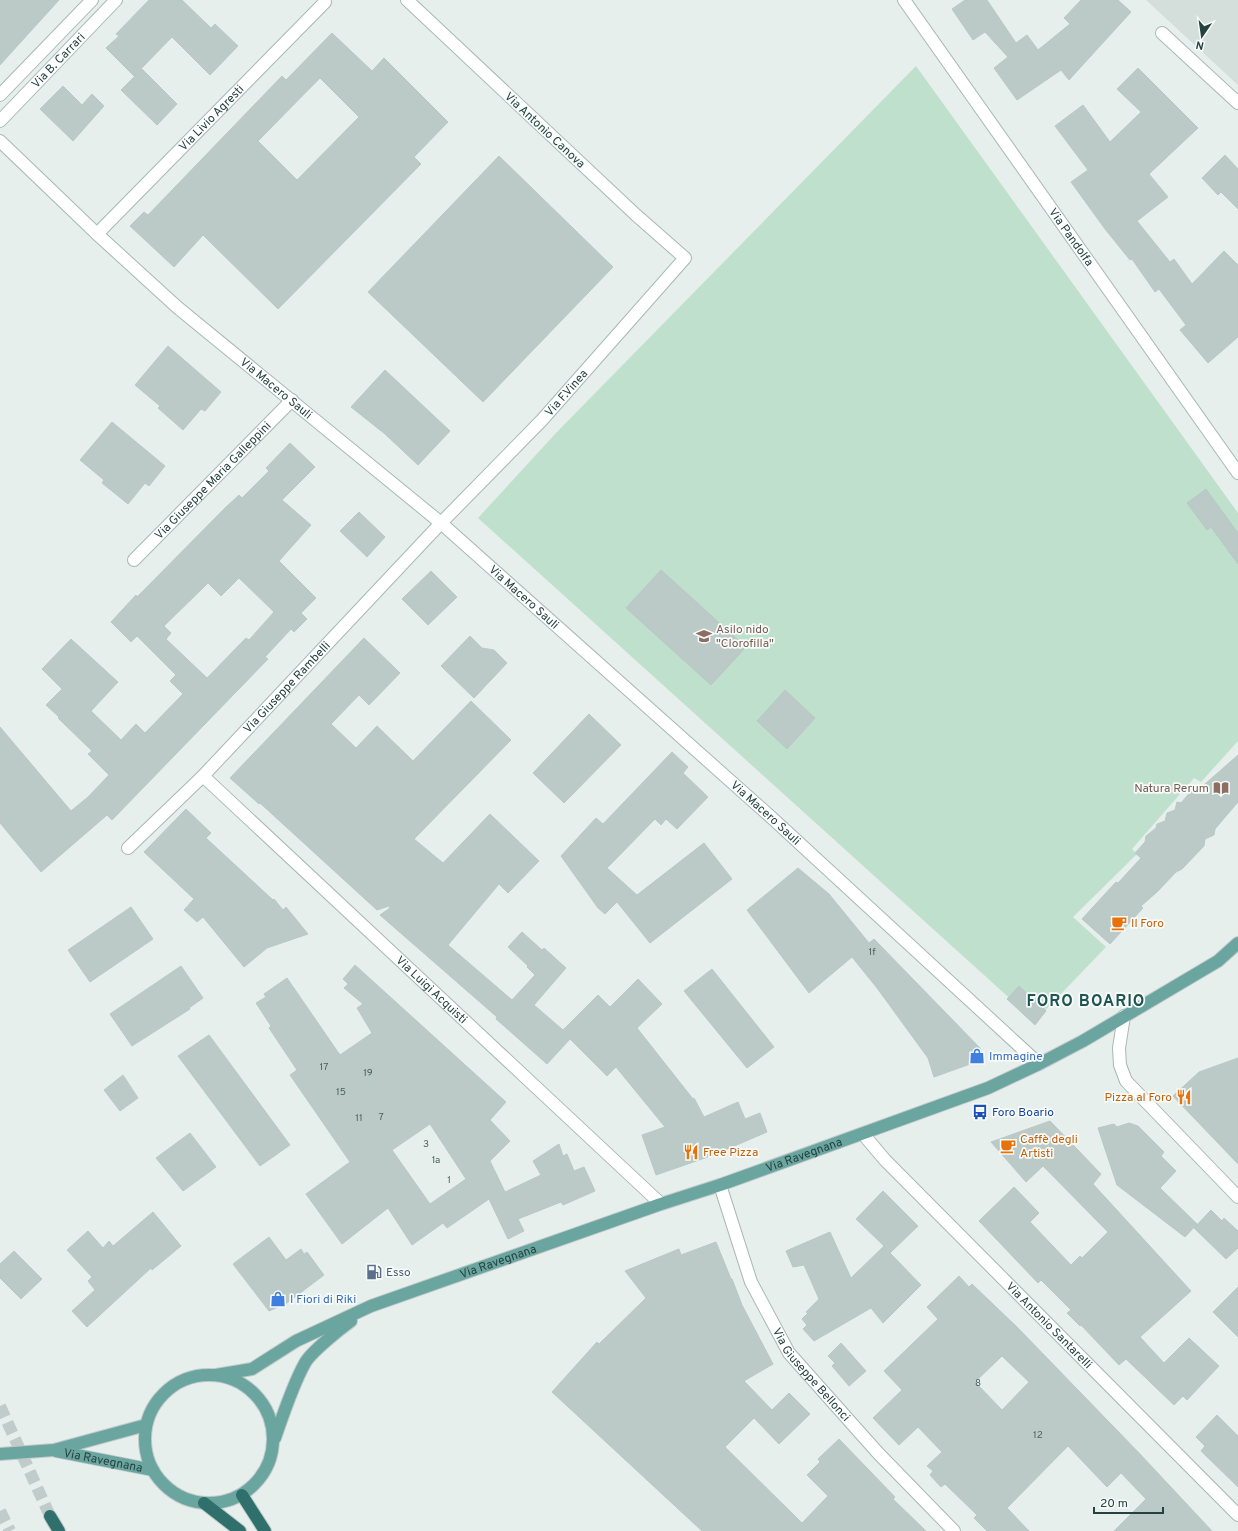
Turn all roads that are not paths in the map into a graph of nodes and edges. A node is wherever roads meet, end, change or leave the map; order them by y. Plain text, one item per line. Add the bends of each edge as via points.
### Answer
1 (92, 0) edge
2 (116, 0) edge
3 (408, 0) edge
4 (904, 0) edge
5 (325, 2) dead end
6 (1162, 33) dead end
7 (0, 95) edge
8 (1238, 103) edge
9 (0, 121) edge
10 (0, 141) edge
11 (97, 234) junction
12 (685, 258) joint
13 (292, 400) junction
14 (1238, 473) edge
15 (441, 523) junction
16 (134, 560) dead end
17 (203, 776) junction
18 (128, 848) dead end
19 (1238, 943) edge
20 (1238, 955) edge
21 (1218, 961) junction
22 (1124, 1016) junction
23 (1039, 1064) junction
24 (863, 1134) junction
25 (720, 1185) junction
26 (1238, 1197) edge
27 (661, 1204) junction
28 (372, 1306) junction
29 (216, 1375) junction
30 (146, 1425) junction
31 (273, 1445) junction
32 (54, 1450) junction
33 (0, 1454) edge
34 (153, 1470) junction
35 (242, 1494) junction
36 (204, 1503) junction
37 (1238, 1515) edge
38 (50, 1516) tunnel mouth
39 (59, 1531) edge
40 (240, 1531) edge
41 (266, 1531) edge
42 (954, 1531) edge

1 - 7 street, Via B. Carrari
2 - 9 street, Via B. Carrari
3 - 12 street, Via Antonio Canova
4 - 14 street, Via Pandolfa
5 - 11 street, Via Livio Agresti
6 - 8 street
10 - 11 street, Via Macero Sauli
11 - 13 street, Via Macero Sauli via 177,307
12 - 15 street, Via F.Vinea via 542,420
13 - 15 street, Via Macero Sauli
13 - 16 street, Via Giuseppe Maria Galleppini
15 - 17 street, Via Giuseppe Rambelli
15 - 23 street, Via Macero Sauli via 772,818
17 - 18 street, Via Giuseppe Rambelli
17 - 27 street, Via Luigi Acquisti
19 - 21 main road, Via Ravegnana
20 - 21 main road, Via Ravegnana
21 - 22 main road, Via Ravegnana
22 - 23 main road, Via Ravegnana
22 - 26 street via 1119,1048 1120,1065 1126,1081
23 - 24 main road, Via Ravegnana via 988,1088
24 - 25 main road, Via Ravegnana
24 - 37 street, Via Antonio Santarelli
25 - 27 main road, Via Ravegnana
25 - 42 street, Via Giuseppe Bellonci via 751,1282 789,1353 878,1453
27 - 28 main road, Via Ravegnana
28 - 29 main road, Via Ravegnana via 296,1341 252,1369
28 - 31 main road, Via Ravegnana via 338,1330 305,1362 283,1413
29 - 30 main road via 197,1375 164,1393 153,1408
29 - 31 main road via 236,1380 252,1391 265,1407 272,1425
30 - 32 main road, Via Ravegnana
30 - 34 main road via 144,1441
31 - 35 main road via 268,1465 258,1482
32 - 33 main road, Via Ravegnana
32 - 34 main road, Via Ravegnana
34 - 36 main road via 166,1487 184,1498
35 - 36 main road via 224,1502
35 - 41 highway
36 - 40 highway
38 - 39 highway

